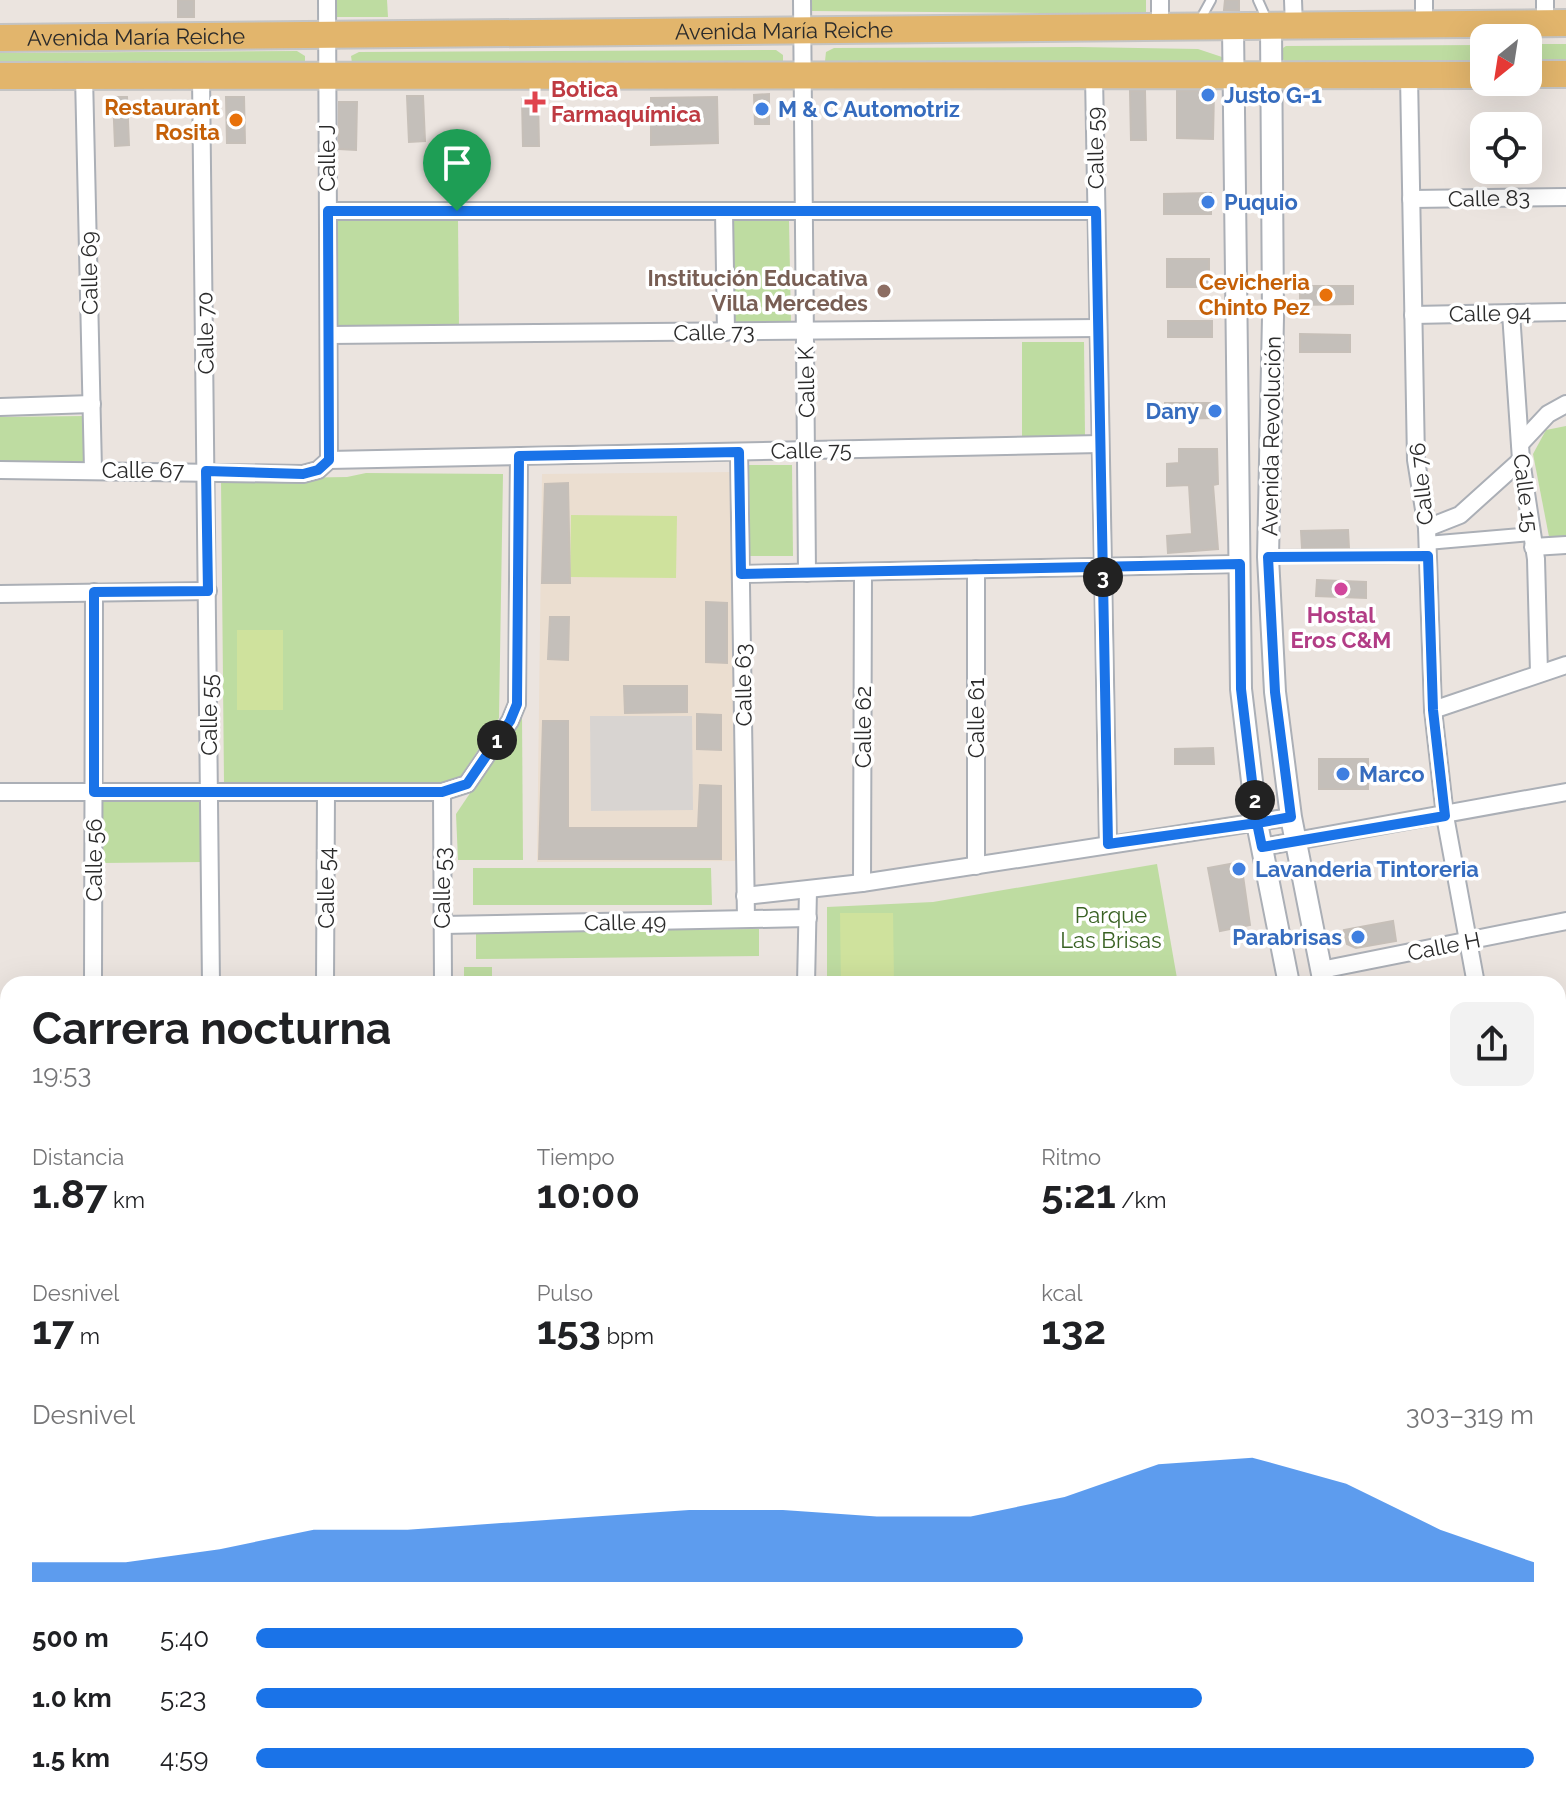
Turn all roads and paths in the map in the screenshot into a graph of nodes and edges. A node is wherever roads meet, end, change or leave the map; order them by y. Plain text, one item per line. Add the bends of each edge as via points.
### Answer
1 (327, 0) edge
2 (802, 0) edge
3 (1160, 0) edge
4 (1211, 0) edge
5 (1258, 0) edge
6 (1293, 0) edge
7 (1424, 13) edge
8 (1552, 15) edge
9 (1282, 27) junction
10 (1195, 28) junction
11 (1233, 28) junction
12 (1160, 29) junction
13 (803, 32) junction
14 (326, 36) junction
15 (0, 38) edge
16 (1542, 74) edge
17 (1566, 74) edge
18 (1470, 75) edge
19 (0, 76) edge
20 (84, 76) junction
21 (201, 76) junction
22 (327, 76) junction
23 (803, 76) junction
24 (1094, 76) junction
25 (1409, 76) junction
26 (1233, 77) junction
27 (1271, 77) junction
28 (1566, 197) edge
29 (1411, 199) junction
30 (328, 211) junction
31 (724, 211) junction
32 (804, 211) junction
33 (1096, 211) junction
34 (1566, 312) edge
35 (1511, 313) junction
36 (1413, 315) junction
37 (1098, 328) junction
38 (805, 331) junction
39 (726, 332) junction
40 (329, 335) junction
41 (92, 404) junction
42 (1566, 404) edge
43 (0, 407) edge
44 (1100, 444) junction
45 (806, 450) junction
46 (739, 452) junction
47 (1521, 452) junction
48 (519, 456) junction
49 (329, 460) junction
50 (0, 470) edge
51 (93, 470) junction
52 (206, 471) junction
53 (1532, 541) junction
54 (1427, 542) junction
55 (1566, 545) edge
56 (1268, 557) junction
57 (1240, 564) junction
58 (1103, 567) junction
59 (976, 569) junction
60 (863, 572) junction
61 (807, 573) junction
62 (741, 574) junction
63 (208, 591) junction
64 (94, 592) junction
65 (0, 594) edge
66 (1566, 665) edge
67 (1539, 673) junction
68 (1433, 710) junction
69 (0, 792) edge
70 (94, 792) junction
71 (210, 792) junction
72 (326, 792) junction
73 (442, 792) junction
74 (1566, 792) edge
75 (1445, 816) junction
76 (1291, 817) junction
77 (1257, 823) junction
78 (1295, 841) junction
79 (1108, 844) junction
80 (1262, 847) junction
81 (976, 866) junction
82 (862, 883) junction
83 (808, 890) junction
84 (745, 896) junction
85 (808, 918) junction
86 (746, 919) junction
87 (1566, 921) edge
88 (443, 925) junction
89 (1468, 941) junction
90 (93, 976) edge
91 (211, 976) edge
92 (325, 976) edge
93 (443, 976) edge
94 (806, 976) edge
95 (1287, 976) edge
96 (1322, 976) edge
97 (1326, 976) edge
98 (1475, 976) edge

1 - 14 street, Calle J
2 - 13 street, Calle K
3 - 12 street
4 - 10 lane
5 - 9 lane
6 - 9 street
7 - 8 main road, Avenida María Reiche
7 - 9 main road, Avenida María Reiche
9 - 11 main road, Avenida María Reiche
9 - 27 street, Avenida Revolución
10 - 11 main road, Avenida María Reiche
10 - 12 main road, Avenida María Reiche
11 - 26 street, Avenida Revolución
12 - 13 main road, Avenida María Reiche
13 - 14 main road, Avenida María Reiche
13 - 23 street, Calle K
14 - 15 main road, Avenida María Reiche
14 - 22 street, Calle J
16 - 17 main road
18 - 25 main road, Avenida María Reiche
19 - 20 main road, Avenida María Reiche
20 - 21 main road, Avenida María Reiche
20 - 41 street, Calle 69
21 - 22 main road, Avenida María Reiche
21 - 52 street, Calle 70
22 - 23 main road, Avenida María Reiche
22 - 30 street, Calle J
23 - 24 main road, Avenida María Reiche
23 - 32 street, Calle K
24 - 26 main road, Avenida María Reiche
24 - 33 street, Calle 59
25 - 27 main road, Avenida María Reiche
25 - 29 street, Calle 76
26 - 27 main road, Avenida María Reiche
26 - 57 street, Avenida Revolución
27 - 56 street, Avenida Revolución
28 - 29 street, Calle 83
29 - 36 street, Calle 76
30 - 31 street
30 - 40 street, Calle J
31 - 32 street
31 - 39 street
32 - 33 street
32 - 38 street, Calle K
33 - 37 street, Calle 59
34 - 35 street, Calle 94
35 - 36 street, Calle 94
35 - 47 street, Calle 15
36 - 54 street, Calle 76 via 1416,460
37 - 38 street, Calle 73
37 - 44 street, Calle 59
38 - 39 street, Calle 73
38 - 45 street, Calle K
39 - 40 street, Calle 73
40 - 49 street, Calle J
41 - 43 street
41 - 51 street, Calle 69
42 - 47 street via 1548,414
44 - 45 street, Calle 75
44 - 58 street, Calle 59
45 - 46 street, Calle 75
45 - 61 street, Calle K
46 - 48 street, Calle 75
46 - 62 street, Calle 63
47 - 53 street, Calle 15
47 - 54 street
48 - 49 street, Calle 75
48 - 73 street via 517,704 467,784
49 - 52 street, Calle 67 via 303,474
50 - 51 street, Calle 67
51 - 52 street, Calle 67
52 - 63 street, Calle 70
53 - 54 street
53 - 55 street
53 - 67 street, Calle 15
54 - 56 street
54 - 68 street, Calle 76
56 - 76 street, Avenida Revolución via 1275,692
57 - 58 street
57 - 77 street, Avenida Revolución via 1241,689
58 - 59 street
58 - 79 street, Calle 59
59 - 60 street
59 - 81 street, Calle 61
60 - 61 street
60 - 82 street, Calle 62
61 - 62 street
62 - 84 street, Calle 63
63 - 64 street
63 - 71 street, Calle 55
64 - 65 street
64 - 70 street, Calle 56
66 - 67 street
67 - 68 street
68 - 75 street, Calle 76
69 - 70 street
70 - 71 street
70 - 90 street, Calle 56
71 - 72 street
71 - 91 street, Calle 55
72 - 73 street
72 - 92 street, Calle 54
73 - 88 street, Calle 53
74 - 75 street
75 - 78 street
75 - 89 street, Calle 76
76 - 77 street
76 - 78 street, Avenida Revolución
77 - 79 street
77 - 80 street, Avenida Revolución
78 - 80 street
78 - 96 street, Avenida Revolución
79 - 81 street
80 - 95 street, Avenida Revolución
81 - 82 street
82 - 83 street
83 - 84 street
83 - 85 street
84 - 86 street, Calle 63
85 - 86 street, Calle 49
85 - 94 street
86 - 88 street, Calle 49
87 - 89 street, Calle H
88 - 93 street, Calle 53
89 - 97 street, Calle H
89 - 98 street, Calle 76

